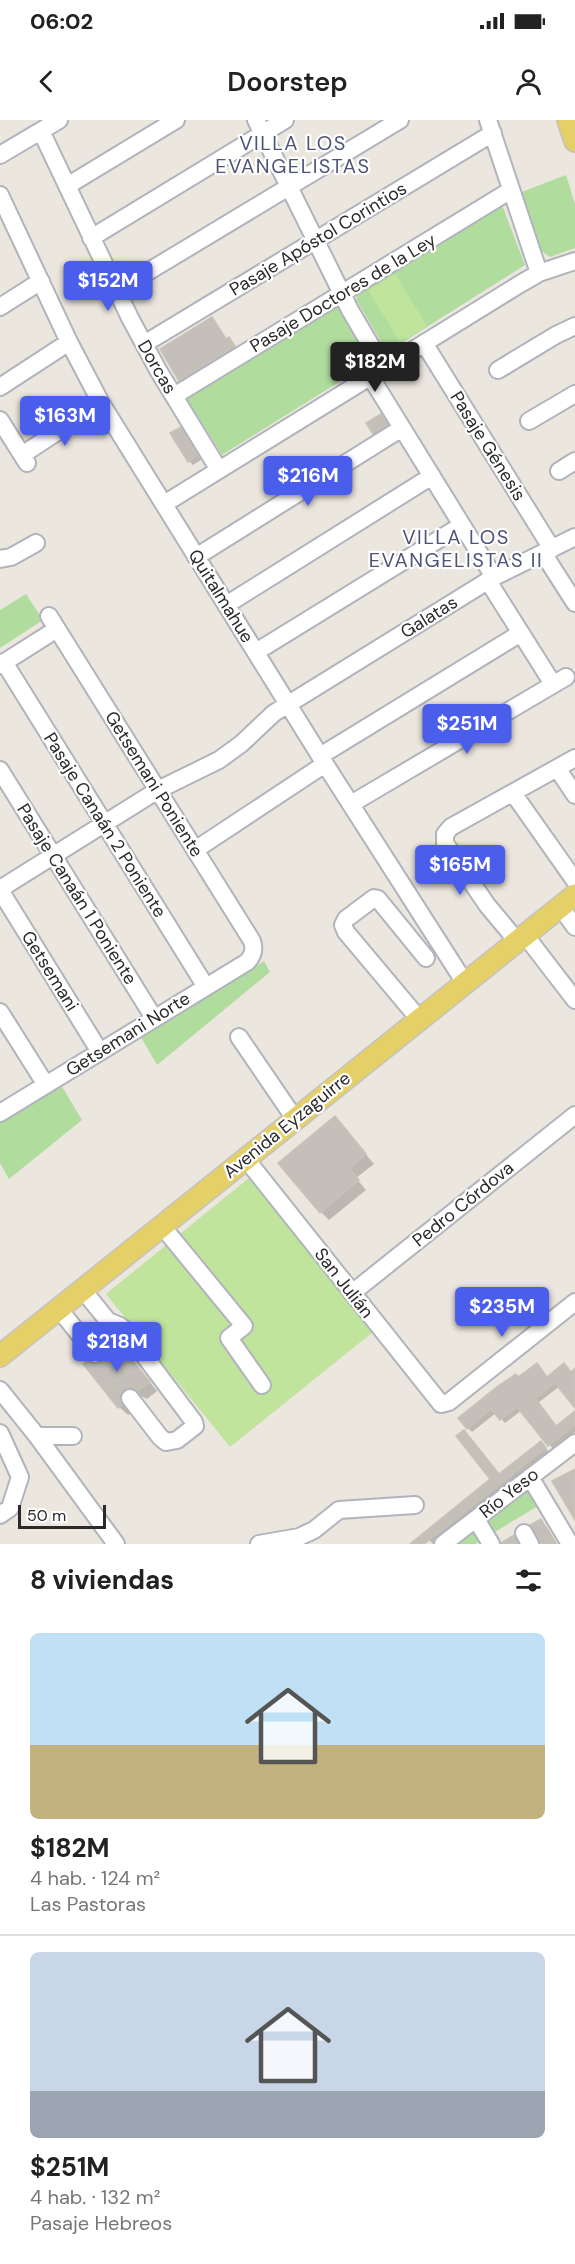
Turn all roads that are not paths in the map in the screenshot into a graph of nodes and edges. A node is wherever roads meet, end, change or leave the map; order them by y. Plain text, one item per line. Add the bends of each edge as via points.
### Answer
1 (59, 120) edge
2 (176, 120) edge
3 (285, 120) edge
4 (400, 120) edge
5 (568, 120) edge
6 (259, 127) edge
7 (490, 127) edge
8 (41, 131) junction
9 (575, 141) edge
10 (0, 155) edge
11 (67, 186) junction
12 (289, 187) junction
13 (512, 190) junction
14 (0, 195) edge
15 (6, 225) edge
16 (91, 237) junction
17 (315, 240) junction
18 (575, 261) edge
19 (539, 273) junction
20 (41, 281) junction
21 (116, 291) junction
22 (342, 293) junction
23 (0, 307) edge
24 (575, 326) edge
25 (69, 342) junction
26 (424, 343) junction
27 (144, 344) junction
28 (498, 370) dead end
29 (377, 372) junction
30 (0, 387) edge
31 (575, 394) edge
32 (174, 396) junction
33 (101, 403) junction
34 (0, 420) edge
35 (529, 421) dead end
36 (402, 428) junction
37 (575, 461) edge
38 (219, 470) junction
39 (559, 471) dead end
40 (432, 476) junction
41 (164, 504) junction
42 (462, 525) junction
43 (575, 537) edge
44 (36, 543) dead end
45 (548, 551) junction
46 (0, 556) edge
47 (196, 556) junction
48 (491, 579) junction
49 (575, 603) edge
50 (226, 605) junction
51 (520, 633) junction
52 (256, 652) junction
53 (2, 663) edge
54 (288, 704) junction
55 (575, 758) edge
56 (322, 760) junction
57 (557, 768) junction
58 (0, 770) edge
59 (158, 790) junction
60 (513, 793) junction
61 (575, 795) edge
62 (351, 804) junction
63 (104, 824) junction
64 (195, 850) junction
65 (53, 856) junction
66 (575, 881) edge
67 (0, 889) edge
68 (568, 900) edge
69 (575, 927) edge
70 (521, 938) junction
71 (254, 953) joint
72 (426, 958) dead end
73 (465, 983) junction
74 (206, 987) junction
75 (575, 1000) edge
76 (0, 1011) edge
77 (154, 1018) junction
78 (419, 1019) junction
79 (239, 1037) dead end
80 (100, 1052) junction
81 (46, 1085) junction
82 (0, 1113) edge
83 (575, 1115) edge
84 (295, 1119) junction
85 (246, 1159) junction
86 (162, 1226) junction
87 (82, 1290) junction
88 (352, 1293) junction
89 (575, 1302) edge
90 (59, 1309) junction
91 (95, 1354) tunnel mouth
92 (0, 1356) edge
93 (262, 1384) dead end
94 (0, 1390) edge
95 (130, 1398) tunnel mouth
96 (0, 1433) edge
97 (37, 1436) junction
98 (73, 1436) dead end
99 (575, 1443) edge
100 (530, 1477) junction
101 (415, 1505) dead end
102 (0, 1515) edge
103 (476, 1519) junction
104 (116, 1544) edge
105 (259, 1544) edge
106 (444, 1544) edge
107 (490, 1544) edge
108 (570, 1544) edge

1 - 8 street
2 - 11 street
3 - 6 street
4 - 12 street
5 - 9 main road
6 - 12 street
6 - 16 street
7 - 13 street
7 - 17 street, Pasaje Apóstol Corintios
8 - 10 street
8 - 11 street, Dorcas
11 - 16 street, Dorcas
12 - 17 street
12 - 21 street
13 - 19 street
13 - 22 street, Pasaje Doctores de la Ley
14 - 15 street, Quitalmahue
15 - 20 street, Quitalmahue
16 - 21 street, Dorcas
17 - 22 street
17 - 27 street, Pasaje Apóstol Corintios
18 - 19 street
19 - 26 street
20 - 23 street
20 - 25 street, Quitalmahue
21 - 27 street, Dorcas
22 - 29 street
22 - 32 street, Pasaje Doctores de la Ley
24 - 28 street
25 - 30 street
25 - 33 street, Quitalmahue
26 - 29 street
26 - 45 street, Pasaje Génesis
27 - 32 street, Dorcas
29 - 36 street
29 - 38 street
31 - 35 street
32 - 38 street, Dorcas
33 - 34 street via 24,459
33 - 41 street, Quitalmahue
36 - 40 street
36 - 47 street
37 - 39 street
38 - 41 street
40 - 42 street
40 - 50 street
41 - 47 street, Quitalmahue
42 - 48 street
42 - 52 street
43 - 45 street, Galatas
44 - 46 street via 11,557
45 - 48 street, Galatas
45 - 49 street, Pasaje Génesis
47 - 50 street, Quitalmahue
48 - 51 street
48 - 54 street, Galatas
50 - 52 street, Quitalmahue
51 - 56 street
51 - 62 street via 559,681
52 - 54 street, Quitalmahue
53 - 59 street, Getsemani Poniente via 53,623
53 - 63 street, Pasaje Canaán 2 Poniente
54 - 56 street, Quitalmahue
54 - 59 street, Galatas via 219,760
55 - 57 street
56 - 62 street, Quitalmahue
56 - 64 street
57 - 60 street
57 - 61 street
58 - 65 street, Pasaje Canaán 1 Poniente
59 - 63 street, Galatas
59 - 64 street, Getsemani Poniente
60 - 66 street
60 - 70 street via 451,827 445,834 445,843 488,905
62 - 73 street, Quitalmahue
63 - 65 street, Galatas
63 - 74 street, Pasaje Canaán 2 Poniente
64 - 71 street, Getsemani Poniente via 252,941
65 - 67 street, Galatas
65 - 77 street, Pasaje Canaán 1 Poniente
67 - 80 street, Getsemani
68 - 69 street
68 - 70 main road, Avenida Eyzaguirre
70 - 73 main road, Avenida Eyzaguirre
70 - 75 street
71 - 74 street, Getsemani Norte via 247,962
72 - 78 street via 374,897 343,925
73 - 78 main road, Avenida Eyzaguirre
74 - 77 street, Getsemani Norte
76 - 81 street
77 - 80 street, Getsemani Norte
78 - 84 main road, Avenida Eyzaguirre
79 - 84 street
80 - 81 street, Getsemani Norte
81 - 82 street, Getsemani Norte
83 - 88 street, Pedro Córdova
84 - 85 main road, Avenida Eyzaguirre
85 - 86 main road, Avenida Eyzaguirre
85 - 88 street, San Julián
86 - 87 main road, Avenida Eyzaguirre
86 - 93 street via 244,1326 229,1338
87 - 90 main road, Avenida Eyzaguirre
87 - 95 street via 108,1321 125,1330 195,1426 177,1440 166,1442
88 - 89 street, San Julián via 437,1401 444,1404
90 - 91 street
90 - 92 main road, Avenida Eyzaguirre
94 - 97 street
96 - 102 street via 20,1478 10,1508
97 - 98 street
97 - 104 street
99 - 100 street, Río Yeso
100 - 103 street, Río Yeso
100 - 108 street
101 - 105 street via 339,1510 299,1537
103 - 106 street, Río Yeso
103 - 107 street

